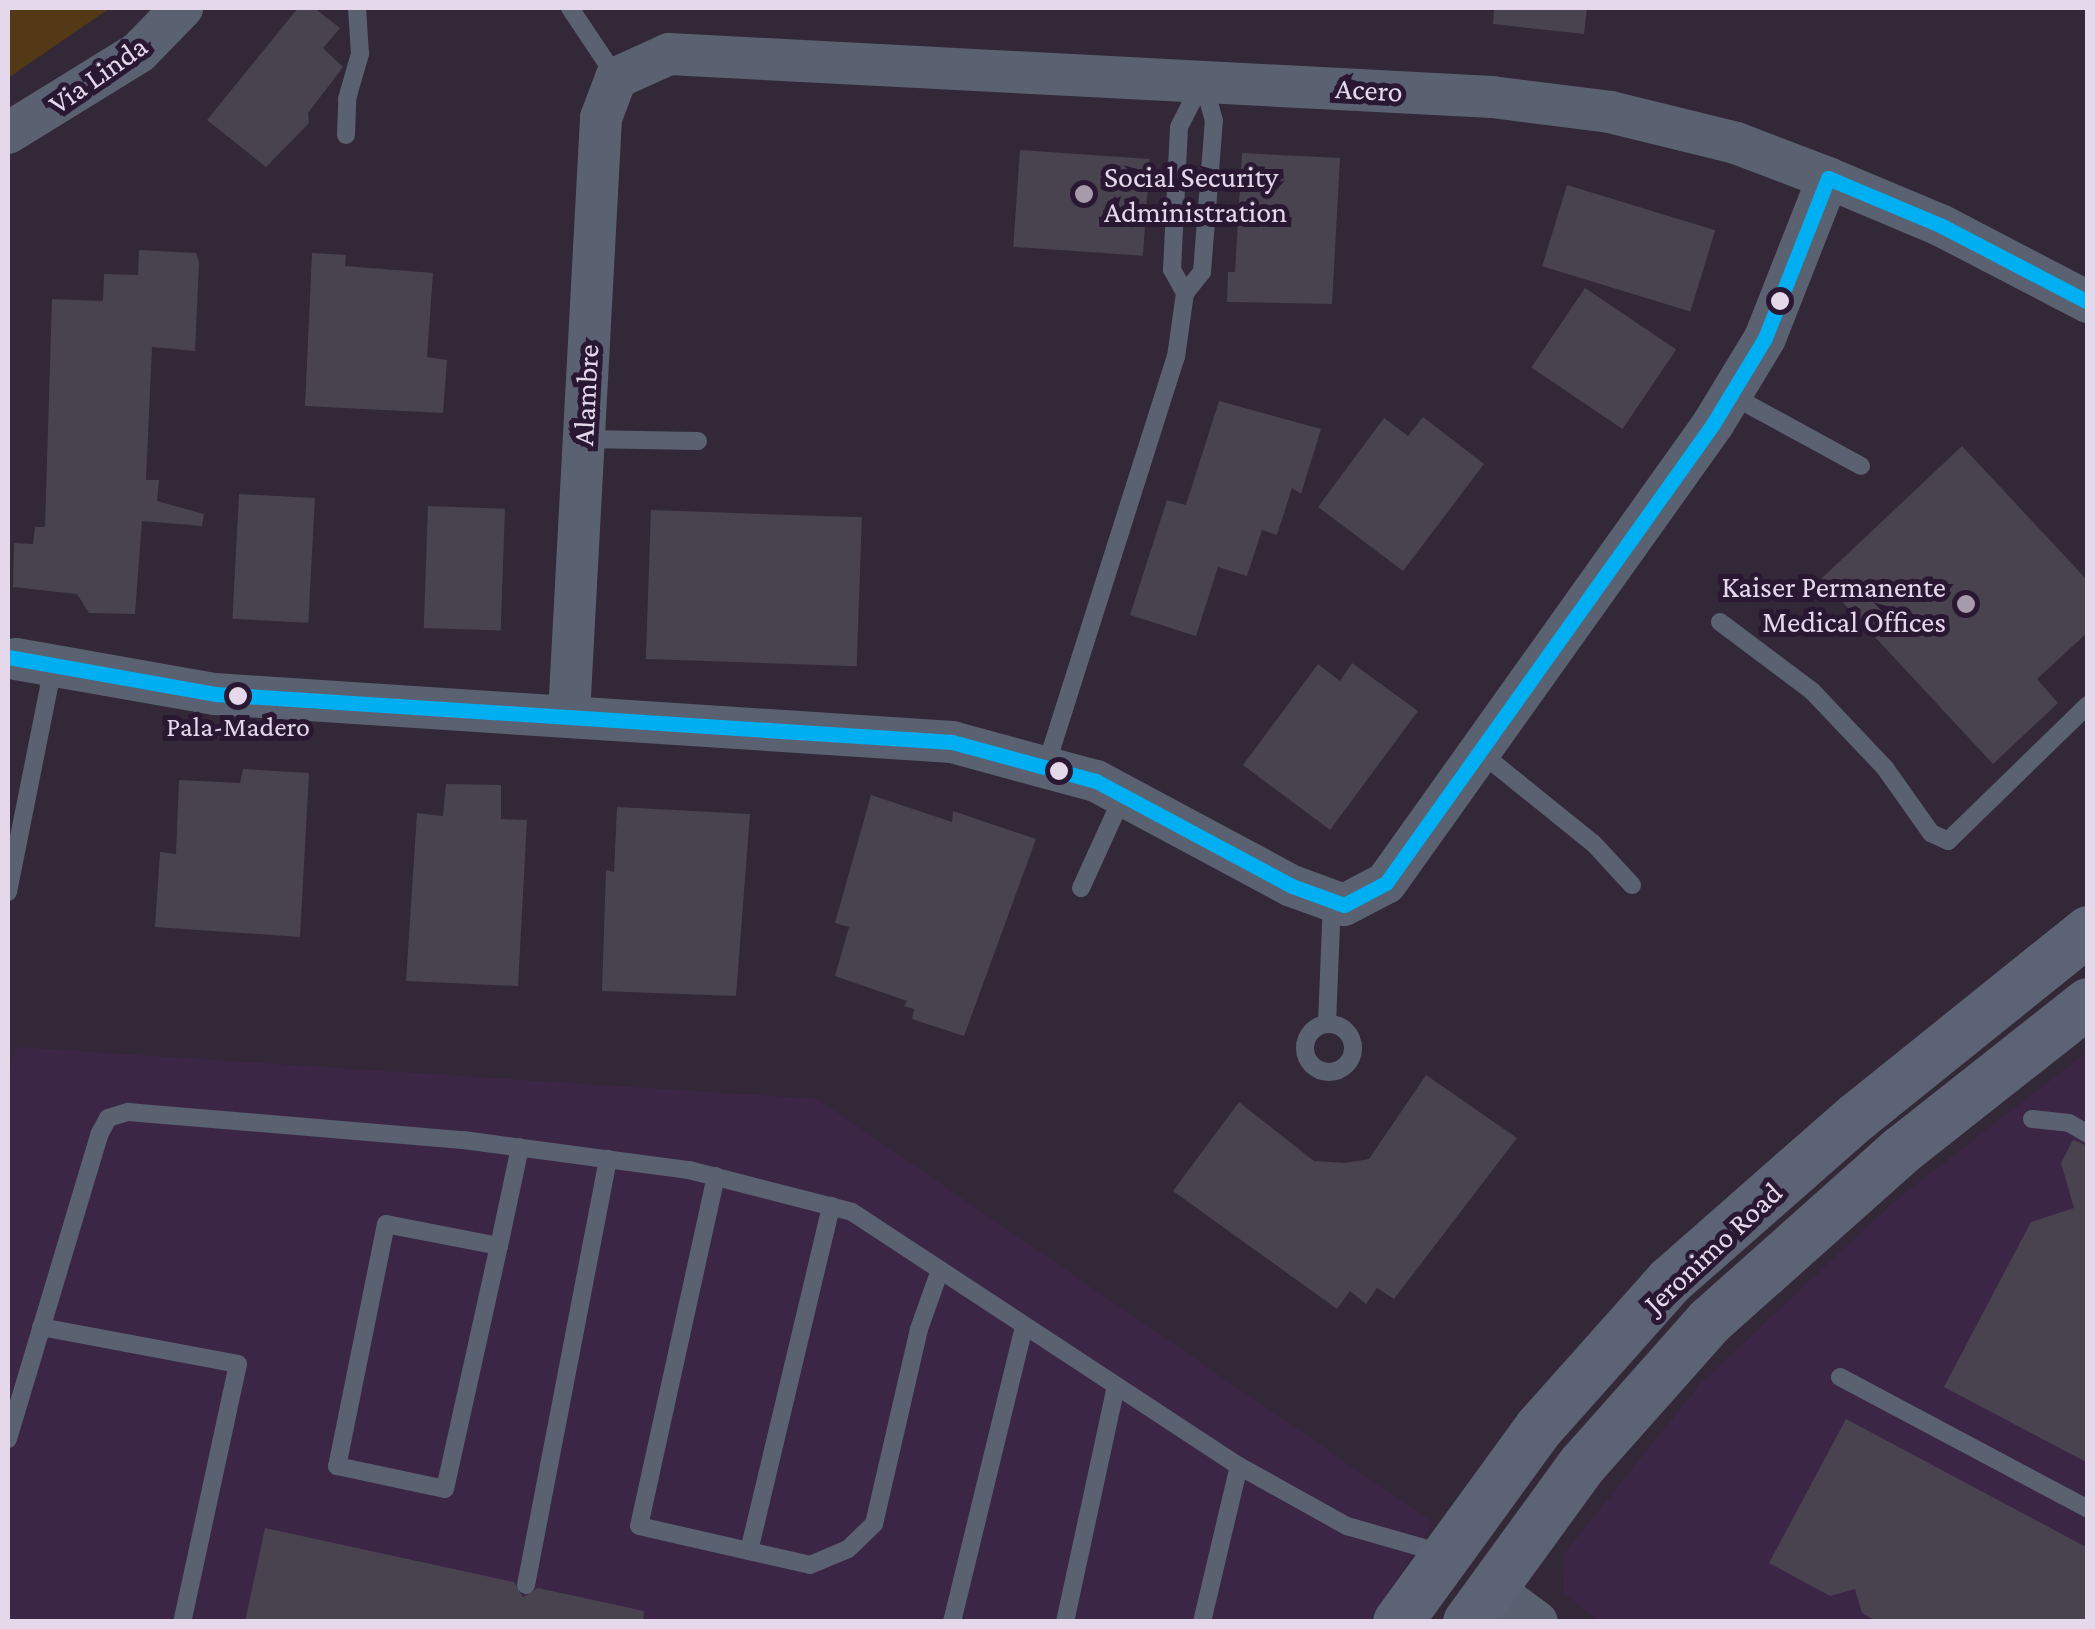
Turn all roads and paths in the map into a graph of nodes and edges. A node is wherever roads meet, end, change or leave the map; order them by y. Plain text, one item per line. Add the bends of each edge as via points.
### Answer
1 (182, 8) edge
2 (356, 8) edge
3 (570, 8) edge
4 (616, 78) junction
5 (1202, 80) junction
6 (8, 134) edge
7 (346, 135) dead end
8 (1828, 178) junction
9 (1184, 293) junction
10 (2088, 302) edge
11 (1731, 395) junction
12 (584, 439) junction
13 (698, 441) dead end
14 (1860, 466) dead end
15 (1720, 622) dead end
16 (34, 663) joint
17 (2088, 705) edge
18 (569, 715) junction
19 (1480, 751) junction
20 (1046, 766) junction
21 (1124, 795) junction
22 (1632, 885) dead end
23 (1081, 888) dead end
24 (8, 892) edge
25 (1338, 903) junction
26 (2088, 932) edge
27 (2088, 1002) edge
28 (1326, 1024) dead end
29 (2032, 1118) dead end
30 (2088, 1134) edge
31 (520, 1148) junction
32 (608, 1159) junction
33 (716, 1176) junction
34 (831, 1206) junction
35 (499, 1246) junction
36 (940, 1270) junction
37 (1024, 1326) junction
38 (41, 1327) junction
39 (1840, 1377) dead end
40 (1116, 1387) junction
41 (8, 1440) edge
42 (1239, 1466) junction
43 (2088, 1509) edge
44 (749, 1550) junction
45 (1446, 1554) junction
46 (526, 1585) dead end
47 (1480, 1605) edge
48 (182, 1622) edge
49 (952, 1622) edge
50 (1065, 1622) edge
51 (1202, 1622) edge
52 (1398, 1622) edge
53 (1536, 1622) edge

1 - 6 street, Via Linda via 139,52
2 - 7 lane via 360,54 347,99
3 - 4 lane
4 - 5 street, Acero via 669,54
4 - 12 street, Alambre via 601,118
5 - 8 street, Acero via 1492,97 1610,112 1736,143
5 - 9 lane via 1180,128 1172,270
5 - 9 lane via 1214,121 1202,272
8 - 10 street, Acero
8 - 11 street via 1765,338
9 - 20 lane via 1176,357
11 - 14 lane
11 - 19 street
12 - 13 lane
12 - 18 street, Alambre
15 - 17 lane via 1812,691 1885,768 1931,832 1948,841
16 - 18 street via 214,694
16 - 24 lane
18 - 20 street via 952,742
19 - 22 lane via 1594,844
19 - 25 street via 1386,883
20 - 21 street
21 - 23 lane
21 - 25 street
25 - 28 lane
26 - 45 main road, Jeronimo Road via 1857,1117 1670,1281 1539,1428
27 - 47 main road, Jeronimo Road via 1902,1150 1710,1321 1583,1464
29 - 30 lane
31 - 32 lane
31 - 35 lane
31 - 38 lane via 128,1112 108,1118
32 - 33 lane
32 - 46 lane
33 - 34 lane
33 - 44 lane via 639,1526
34 - 36 lane via 852,1212
34 - 44 lane
35 - 35 lane via 445,1490 337,1466 386,1224
36 - 37 lane
36 - 44 lane via 919,1328 874,1524 848,1549 810,1565
37 - 40 lane
37 - 49 lane
38 - 41 lane
38 - 48 lane via 238,1364
39 - 43 lane
40 - 42 lane
40 - 50 lane
42 - 45 lane via 1347,1526
42 - 51 lane
45 - 52 main road, Jeronimo Road
47 - 53 street

